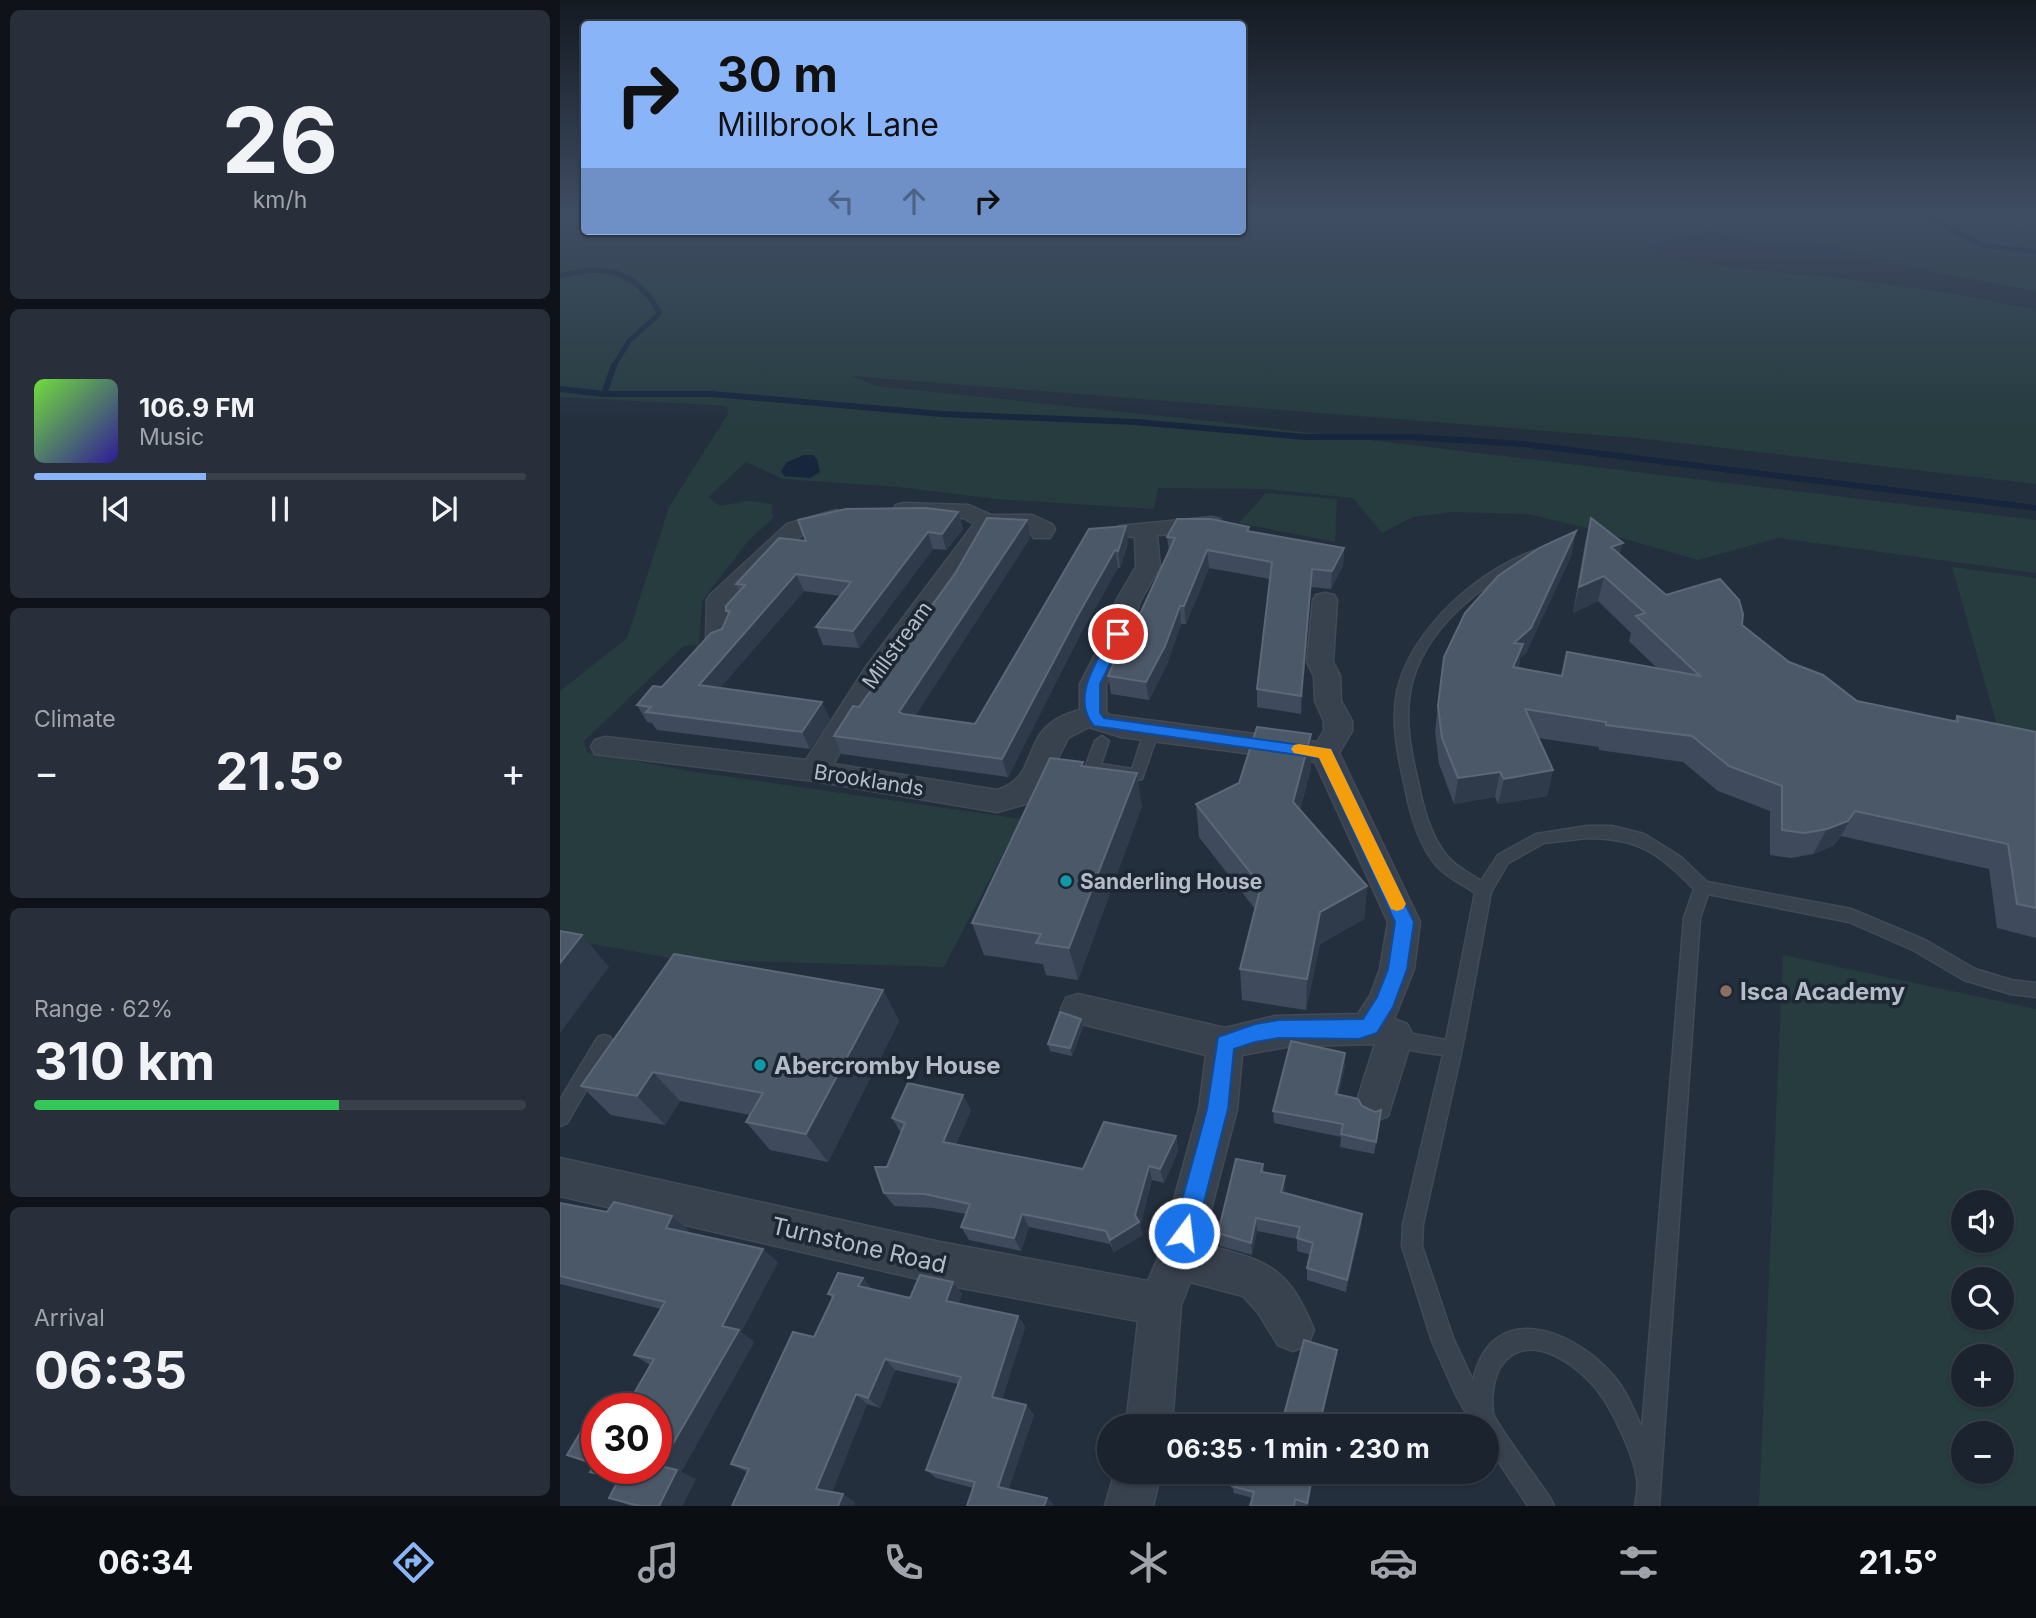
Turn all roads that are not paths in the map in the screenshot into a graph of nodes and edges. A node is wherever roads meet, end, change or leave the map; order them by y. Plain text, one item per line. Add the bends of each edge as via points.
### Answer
1 (987, 522) junction
2 (1238, 530) edge
3 (1145, 531) junction
4 (1042, 533) dead end
5 (1107, 534) edge
6 (1562, 545) edge
7 (1325, 600) dead end
8 (719, 639) edge
9 (1093, 715) junction
10 (1152, 730) junction
11 (1102, 741) dead end
12 (605, 747) dead end
13 (1331, 766) junction
14 (814, 771) junction
15 (1702, 887) junction
16 (1483, 891) junction
17 (2036, 990) edge
18 (1078, 1009) dead end
19 (1382, 1030) junction
20 (604, 1043) dead end
21 (1225, 1044) junction
22 (1453, 1049) junction
23 (1375, 1104) dead end
24 (560, 1116) edge
25 (560, 1177) edge
26 (1178, 1258) junction
27 (1160, 1305) junction
28 (1293, 1330) dead end
29 (1150, 1414) edge
30 (1480, 1414) edge
31 (1485, 1414) edge
32 (1499, 1443) edge
33 (1650, 1481) junction
34 (1135, 1484) edge
35 (1129, 1506) edge
36 (1542, 1506) edge
37 (1647, 1506) edge

1 - 4 street via 1031,523 1044,528
1 - 8 street via 968,512 869,511 791,522 719,600
1 - 14 street, Millstream via 874,673
2 - 3 street via 1197,523
3 - 5 street
3 - 9 street via 1148,567 1128,601 1118,634 1093,684
6 - 16 lane via 1523,558 1440,621 1418,655 1404,689 1402,742 1418,812 1441,859
7 - 13 street via 1320,662 1327,676 1328,701 1338,721
9 - 10 street via 1100,722
9 - 14 street, Brooklands via 1058,732 1029,787 996,801
10 - 11 lane via 1137,775 1092,768
10 - 13 street
12 - 14 street, Brooklands
13 - 19 street via 1404,922
15 - 16 lane via 1676,861 1639,838 1587,832 1541,838 1503,859
15 - 17 lane via 1851,916 1919,945 1970,975
15 - 33 lane via 1692,918
16 - 22 lane
18 - 21 street
19 - 21 street via 1279,1029
19 - 22 lane via 1404,1040
19 - 23 street
20 - 24 lane
21 - 26 street via 1218,1109
22 - 30 lane via 1413,1224 1412,1246 1443,1341
25 - 27 street, Turnstone Road via 942,1264
26 - 27 street
26 - 28 street via 1255,1279
27 - 29 street
31 - 33 lane via 1483,1388 1488,1366 1511,1340 1531,1337 1564,1347 1605,1382 1637,1443
32 - 36 lane
33 - 37 lane
34 - 35 street

